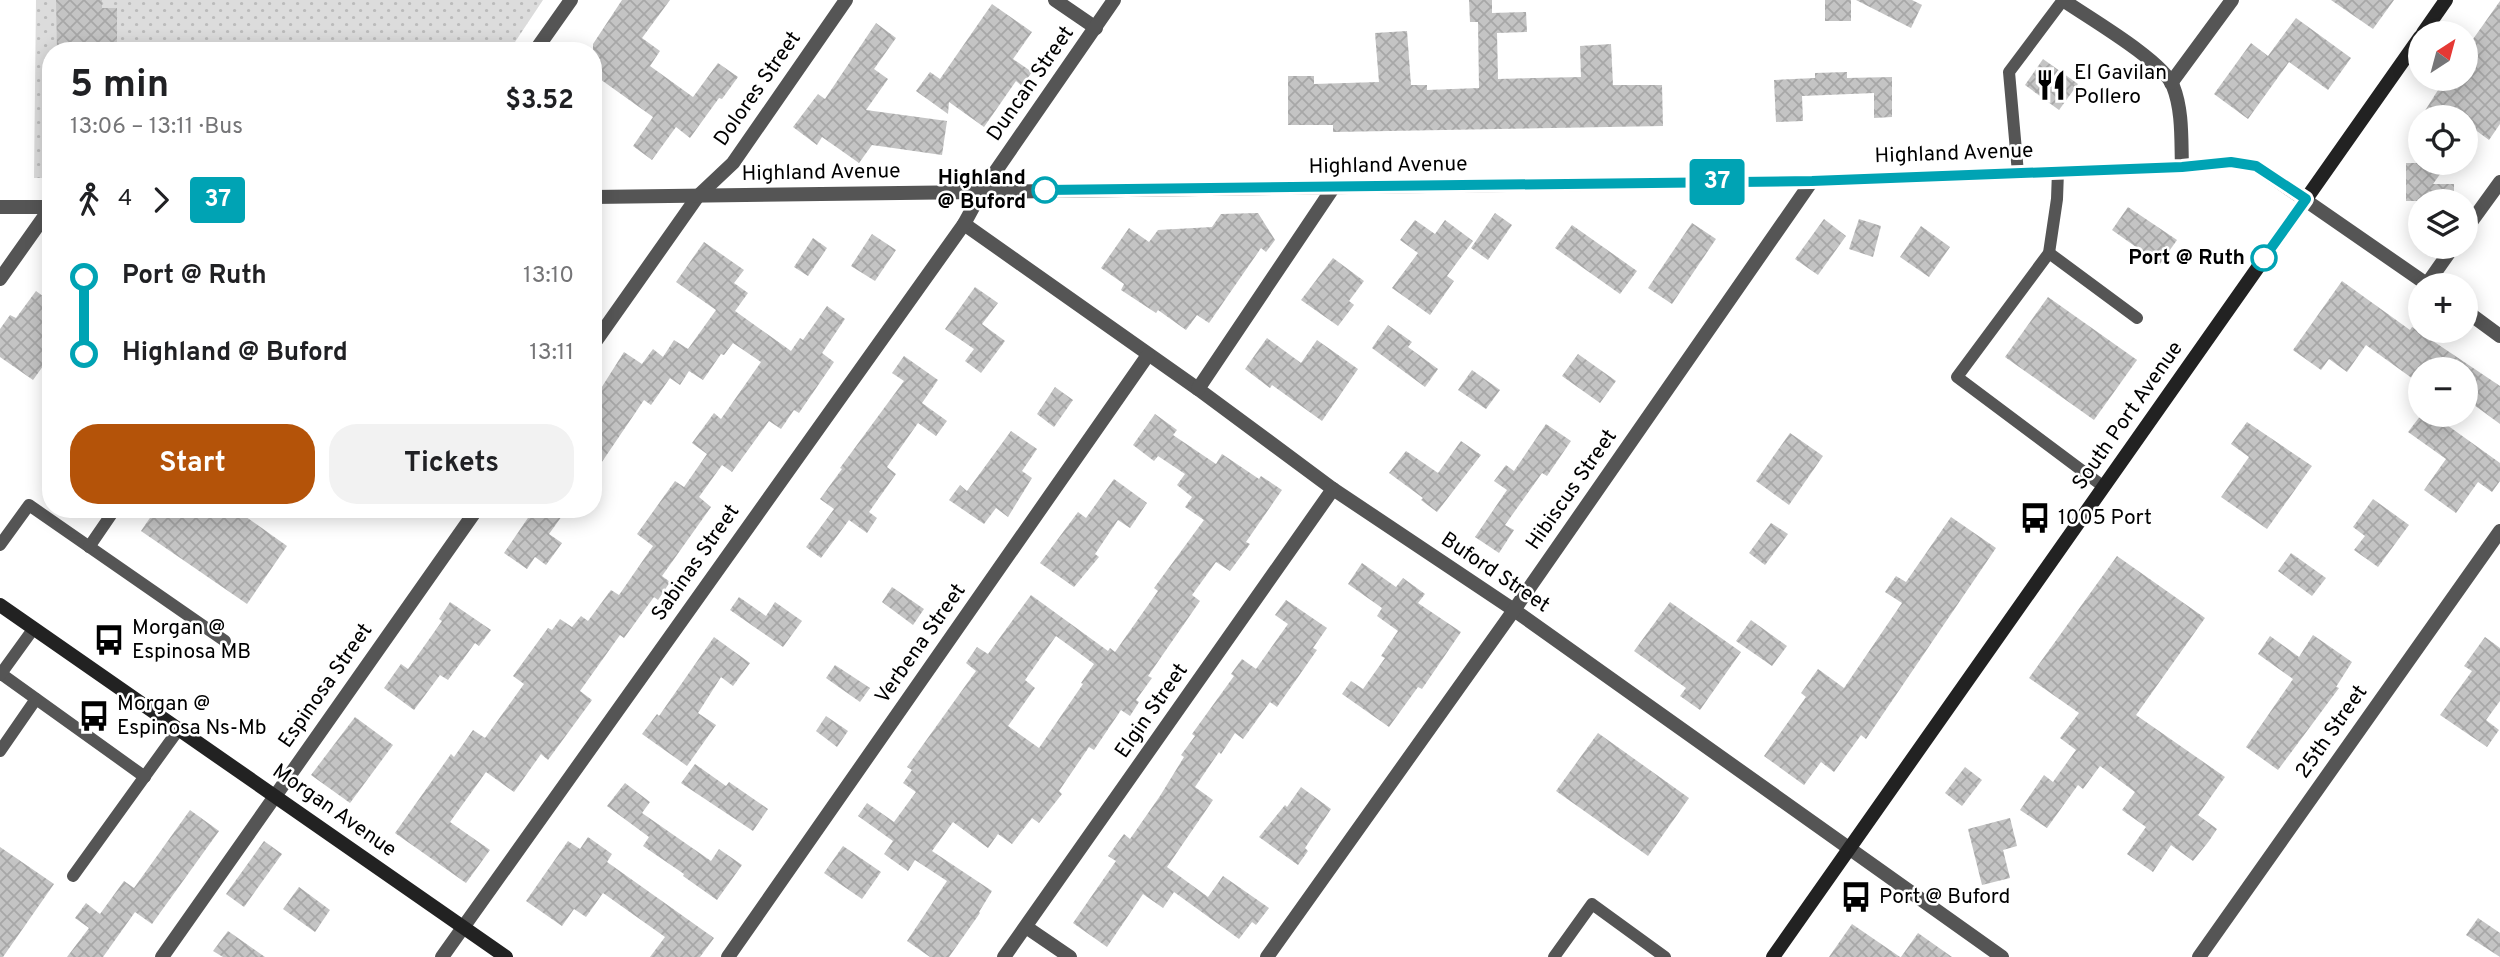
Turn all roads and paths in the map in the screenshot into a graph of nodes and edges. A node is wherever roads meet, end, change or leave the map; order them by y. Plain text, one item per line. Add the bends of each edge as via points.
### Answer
1 (571, 0) edge
2 (846, 0) edge
3 (1055, 0) edge
4 (1114, 0) edge
5 (2063, 0) edge
6 (2232, 0) edge
7 (2446, 0) edge
8 (2432, 21) edge
9 (1096, 28) junction
10 (541, 42) edge
11 (2408, 55) edge
12 (2171, 83) junction
13 (2182, 167) junction
14 (2058, 172) junction
15 (2018, 173) junction
16 (1812, 181) junction
17 (2500, 181) edge
18 (1333, 188) junction
19 (982, 191) junction
20 (698, 196) junction
21 (602, 197) edge
22 (2306, 199) junction
23 (0, 207) edge
24 (42, 207) edge
25 (2478, 212) edge
26 (42, 220) edge
27 (964, 224) junction
28 (2049, 253) junction
29 (2411, 273) edge
30 (0, 279) edge
31 (2137, 318) dead end
32 (2478, 320) edge
33 (602, 332) edge
34 (2500, 335) edge
35 (1148, 355) junction
36 (1198, 389) junction
37 (2104, 487) junction
38 (1333, 489) junction
39 (42, 514) edge
40 (48, 518) edge
41 (109, 518) edge
42 (471, 518) edge
43 (2500, 531) edge
44 (0, 545) edge
45 (89, 547) junction
46 (0, 605) edge
47 (1514, 610) junction
48 (34, 628) junction
49 (225, 641) dead end
50 (0, 674) edge
51 (36, 699) junction
52 (179, 729) junction
53 (0, 751) edge
54 (145, 777) junction
55 (274, 795) junction
56 (1850, 849) junction
57 (73, 876) dead end
58 (463, 927) junction
59 (1026, 927) junction
60 (1559, 954) edge
61 (162, 957) edge
62 (442, 957) edge
63 (506, 957) edge
64 (728, 957) edge
65 (1004, 957) edge
66 (1070, 957) edge
67 (1267, 957) edge
68 (1665, 957) edge
69 (1773, 957) edge
70 (2002, 957) edge
71 (2199, 957) edge

1 - 10 street
2 - 20 street, Dolores Street via 733,163
3 - 9 street
4 - 9 street, Duncan Street
5 - 12 street via 2152,62
5 - 15 lane via 2009,72
6 - 12 street
7 - 8 main road, South Port Avenue
9 - 19 street, Duncan Street
11 - 22 main road, South Port Avenue
12 - 13 street via 2178,108
13 - 14 street, Highland Avenue
13 - 22 street, Highland Avenue via 2231,162 2256,166
14 - 15 street, Highland Avenue
14 - 28 lane
15 - 16 street, Highland Avenue
16 - 18 street, Highland Avenue
16 - 47 street, Hibiscus Street
17 - 25 street
18 - 19 street, Highland Avenue
18 - 36 street
19 - 20 street, Highland Avenue
19 - 27 street, Sabinas Street
20 - 21 street, Highland Avenue
20 - 33 street
22 - 29 street, Highland Avenue
22 - 37 main road, South Port Avenue
23 - 24 street
26 - 30 street
27 - 35 street, Buford Street
27 - 58 street, Sabinas Street
28 - 31 lane
28 - 37 lane via 1957,377
32 - 34 street
35 - 36 street, Buford Street
35 - 64 street, Verbena Street
36 - 38 street, Buford Street
37 - 56 main road, South Port Avenue
38 - 47 street, Buford Street
38 - 59 street, Elgin Street
39 - 44 lane via 29,505
40 - 45 lane
41 - 45 lane
42 - 55 street, Espinosa Street
43 - 71 street, 25th Street
45 - 49 lane
46 - 48 main road, Morgan Avenue
47 - 56 street, Buford Street
47 - 67 street, Hibiscus Street
48 - 50 lane
48 - 52 main road, Morgan Avenue
50 - 51 lane
51 - 53 lane
51 - 54 lane
52 - 54 lane
52 - 55 main road, Morgan Avenue
54 - 57 lane
55 - 58 main road, Morgan Avenue
55 - 61 street, Espinosa Street
56 - 69 main road, South Port Avenue
56 - 70 street, Buford Street
58 - 62 street, Sabinas Street
58 - 63 main road, Morgan Avenue
59 - 65 street, Elgin Street
59 - 66 street
60 - 68 lane via 1592,904

